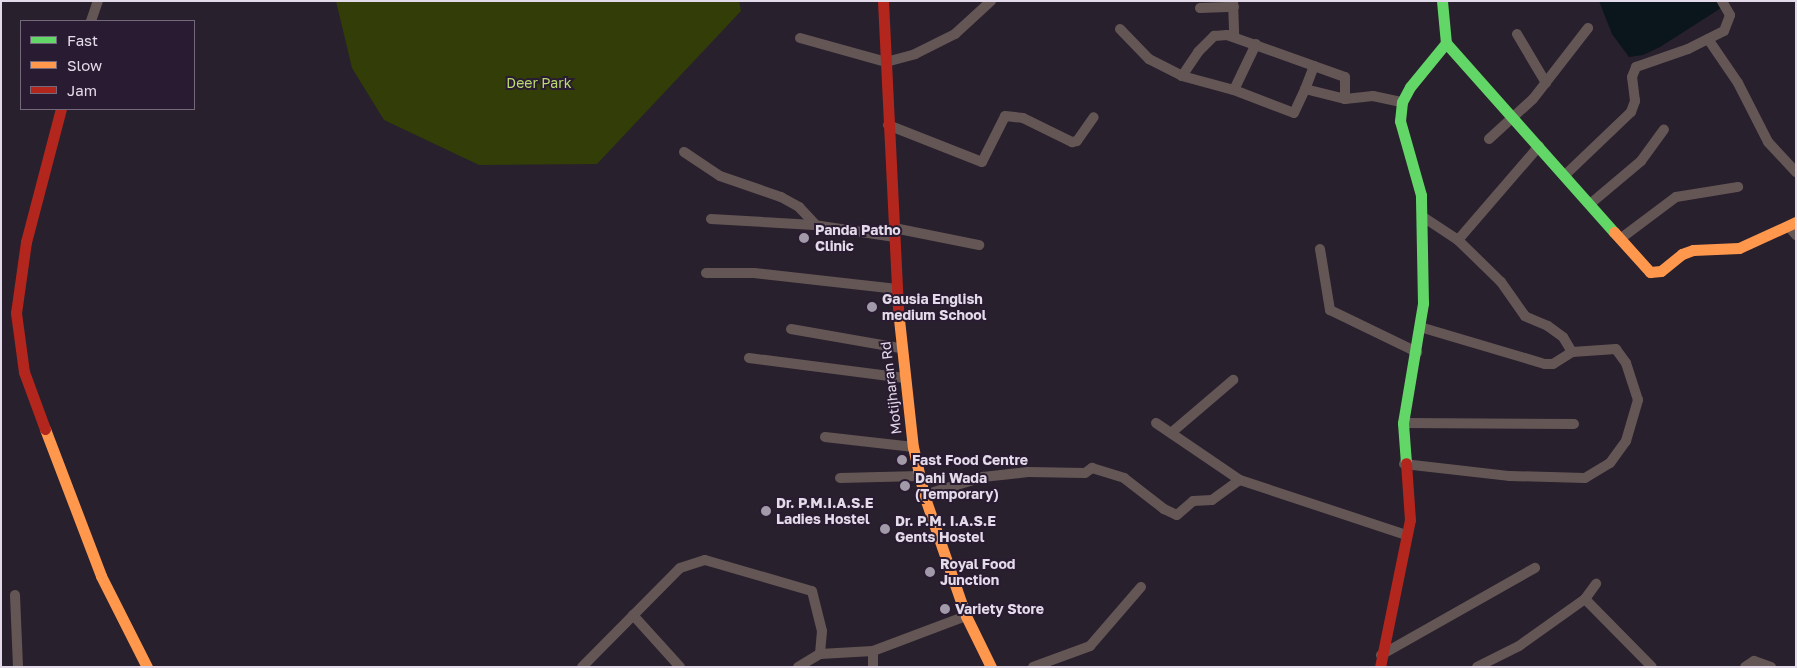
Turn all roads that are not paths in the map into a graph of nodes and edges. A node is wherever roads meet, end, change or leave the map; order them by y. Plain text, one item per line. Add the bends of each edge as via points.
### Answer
1 (98, 1) edge
2 (883, 1) edge
3 (991, 1) edge
4 (1442, 1) edge
5 (1722, 1) edge
6 (1233, 4) edge
7 (1200, 8) dead end
8 (91, 20) edge
9 (1588, 28) dead end
10 (1120, 29) dead end
11 (1517, 34) dead end
12 (1234, 37) junction
13 (800, 38) dead end
14 (1708, 39) junction
15 (1446, 43) junction
16 (1256, 44) junction
17 (886, 62) junction
18 (1314, 66) junction
19 (1182, 76) junction
20 (1546, 83) junction
21 (1305, 89) junction
22 (1234, 90) junction
23 (1345, 99) junction
24 (1402, 102) junction
25 (60, 110) edge
26 (1094, 117) dead end
27 (1514, 119) junction
28 (888, 125) junction
29 (1664, 129) dead end
30 (1489, 139) dead end
31 (1538, 146) junction
32 (684, 152) dead end
33 (1796, 172) edge
34 (1564, 176) junction
35 (1738, 188) dead end
36 (1590, 204) junction
37 (1423, 217) junction
38 (711, 219) dead end
39 (817, 226) junction
40 (1794, 228) edge
41 (894, 232) junction
42 (1620, 239) junction
43 (1458, 240) junction
44 (979, 246) dead end
45 (1320, 249) dead end
46 (706, 273) dead end
47 (897, 289) junction
48 (1420, 327) junction
49 (791, 329) dead end
50 (900, 348) junction
51 (1417, 352) junction
52 (1572, 352) junction
53 (749, 358) dead end
54 (905, 378) junction
55 (1233, 380) dead end
56 (1156, 423) dead end
57 (1403, 423) junction
58 (1574, 424) dead end
59 (1171, 433) junction
60 (825, 437) dead end
61 (913, 447) junction
62 (1404, 464) junction
63 (920, 476) junction
64 (840, 478) dead end
65 (1240, 480) junction
66 (924, 495) junction
67 (1406, 535) junction
68 (1536, 568) dead end
69 (1596, 584) dead end
70 (1141, 587) dead end
71 (15, 595) dead end
72 (1585, 599) junction
73 (633, 615) junction
74 (966, 616) junction
75 (873, 651) junction
76 (820, 654) junction
77 (1381, 661) edge
78 (1649, 666) edge
79 (18, 667) edge
80 (147, 667) edge
81 (582, 667) edge
82 (680, 667) edge
83 (798, 667) edge
84 (873, 667) edge
85 (991, 667) edge
86 (1033, 667) edge
87 (1477, 667) edge
88 (1745, 667) edge
89 (1771, 667) edge

1 - 8 street
2 - 17 street, Motijharan Rd
3 - 17 street via 955,34 915,54
4 - 15 street
5 - 14 street via 1728,9 1729,24 1724,31
6 - 7 street
6 - 12 street
9 - 20 street
10 - 19 street via 1149,59
11 - 20 street
12 - 16 street
12 - 19 street via 1214,36
13 - 17 street
14 - 33 street via 1738,84 1768,142
14 - 34 street via 1636,67 1632,77 1635,101 1631,112
15 - 24 street via 1419,73
15 - 27 street
16 - 18 street
16 - 22 street
17 - 28 street, Motijharan Rd
18 - 21 street
18 - 23 street via 1345,77
19 - 22 street
20 - 27 street
21 - 22 street via 1294,113
21 - 23 street
23 - 24 street via 1373,96
24 - 37 street via 1400,121 1414,166
25 - 80 street via 26,242 16,313 24,372 101,576
26 - 28 street via 1072,142 1023,118 1006,116 982,162
27 - 30 street
27 - 31 street
28 - 41 street, Motijharan Rd
29 - 36 street via 1641,162
31 - 34 street
31 - 43 street
32 - 39 street via 720,176 781,197 799,207
34 - 36 street
35 - 42 street via 1676,197
36 - 42 street
37 - 43 street
37 - 48 street
38 - 39 street
39 - 41 street
40 - 42 street via 1739,248 1693,250 1653,274
41 - 44 street
41 - 47 street, Motijharan Rd
43 - 52 street via 1501,282 1525,316 1563,337
45 - 51 street via 1330,310
46 - 47 street via 754,273
47 - 50 street, Motijharan Rd
48 - 51 street
48 - 52 street via 1545,364 1553,364
49 - 50 street
50 - 54 street, Motijharan Rd
51 - 57 street
52 - 62 street via 1616,349 1626,363 1638,400 1626,441 1605,467 1586,478 1510,476
53 - 54 street
54 - 61 street, Motijharan Rd
55 - 59 street
56 - 59 street
57 - 58 street
57 - 62 street
59 - 65 street
60 - 61 street
61 - 63 street, Motijharan Rd
62 - 67 street via 1410,520
63 - 64 street
63 - 66 street, Motijharan Rd
65 - 66 street via 1212,500 1193,501 1177,515 1164,509 1124,478 1092,468 1084,473 1028,472 983,477
65 - 67 street
66 - 74 street, Motijharan Rd
67 - 77 street
68 - 77 street
69 - 72 street
70 - 86 street via 1090,646
71 - 79 street
72 - 78 street
72 - 87 street via 1519,646
73 - 76 street via 680,568 705,560 751,571 812,592 822,630
73 - 81 street
73 - 82 street
74 - 75 street
74 - 85 street, Motijharan Rd
75 - 76 street
75 - 84 street
76 - 83 street
88 - 89 street via 1754,661

